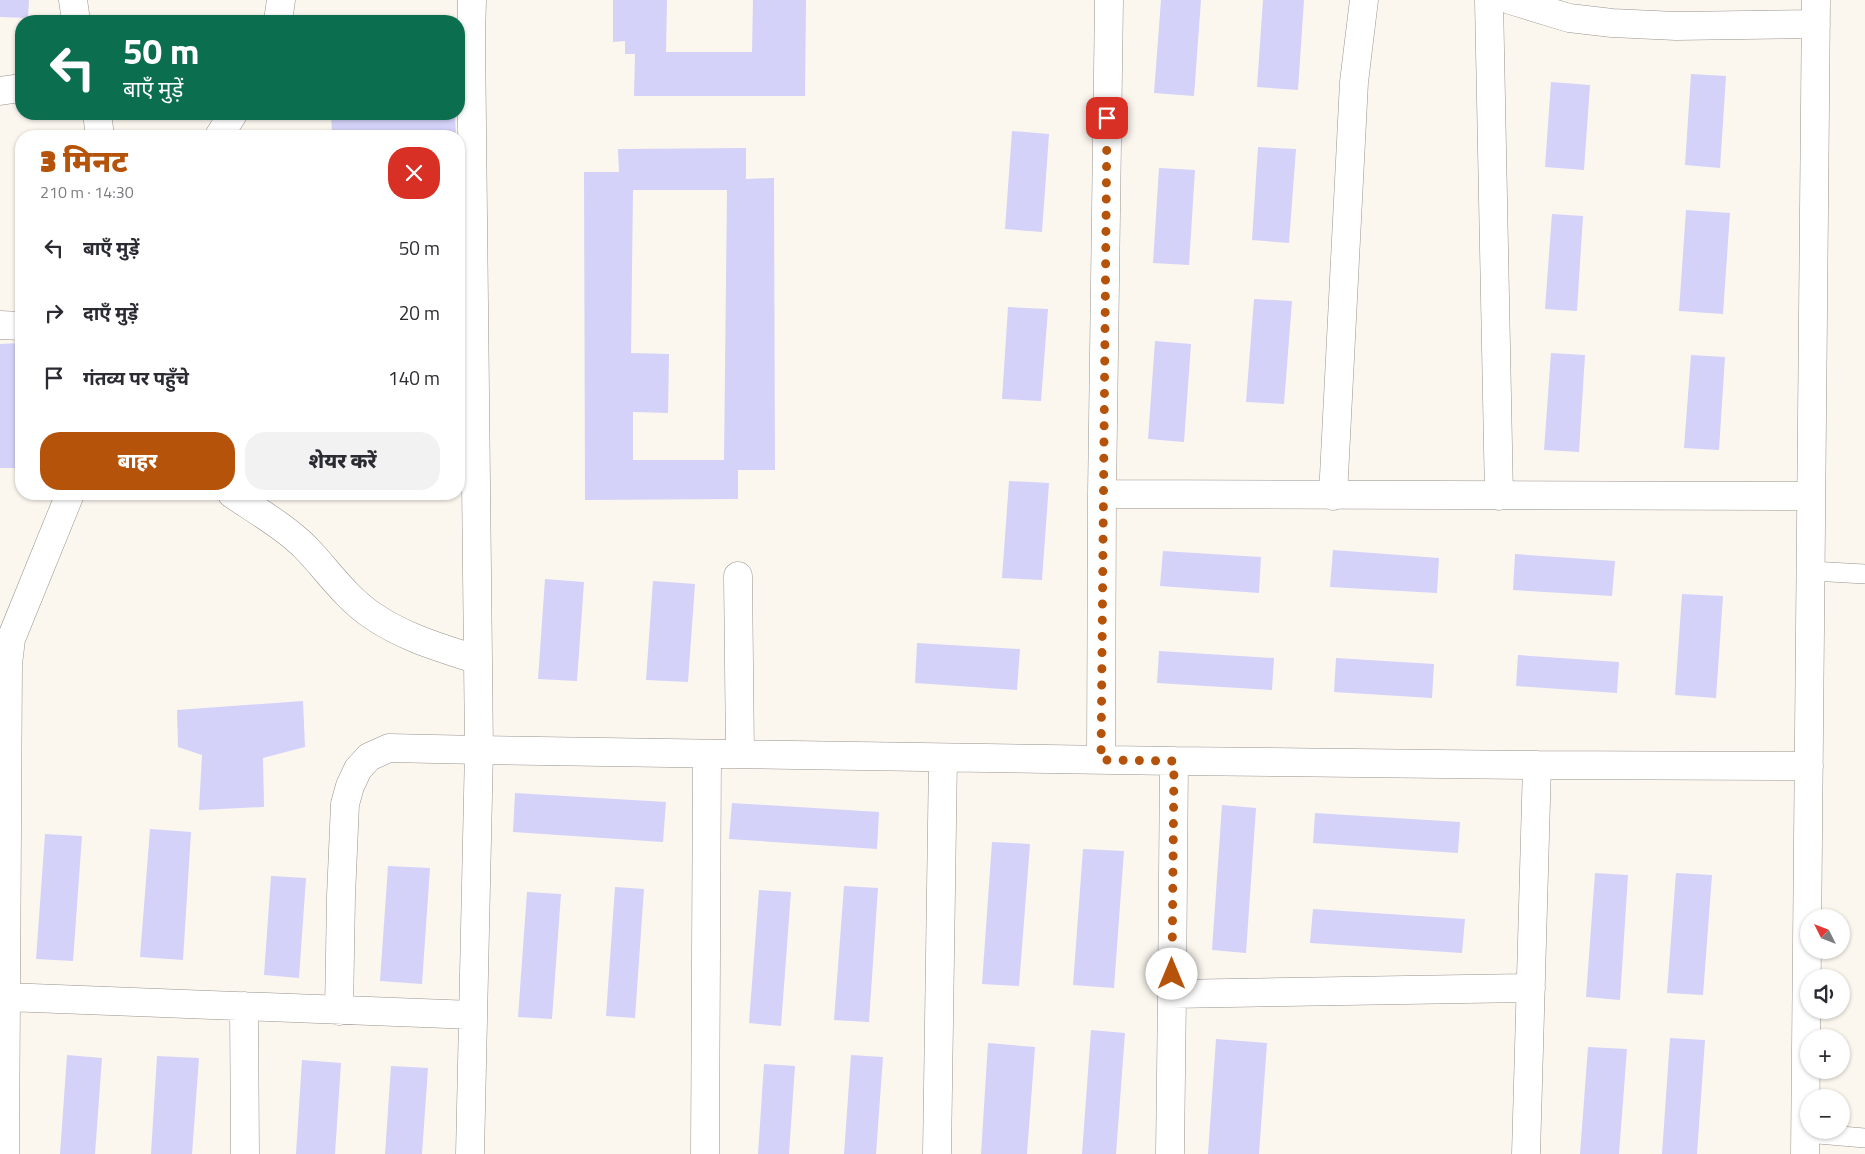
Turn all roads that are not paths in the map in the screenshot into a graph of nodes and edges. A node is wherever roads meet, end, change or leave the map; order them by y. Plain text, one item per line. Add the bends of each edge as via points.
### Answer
1 (72, 0) edge
2 (281, 0) edge
3 (472, 0) edge
4 (1109, 0) edge
5 (1364, 0) edge
6 (1489, 0) edge
7 (1510, 0) edge
8 (1816, 12) edge
9 (75, 15) edge
10 (279, 15) edge
11 (465, 37) edge
12 (15, 89) edge
13 (0, 91) edge
14 (0, 325) edge
15 (15, 326) edge
16 (1102, 494) junction
17 (1334, 496) junction
18 (1499, 496) junction
19 (1812, 496) junction
20 (68, 500) edge
21 (241, 500) edge
22 (1811, 571) junction
23 (1865, 574) edge
24 (738, 576) dead end
25 (478, 660) junction
26 (4, 664) edge
27 (480, 750) junction
28 (707, 754) junction
29 (740, 754) junction
30 (943, 758) junction
31 (1101, 760) junction
32 (1174, 761) junction
33 (1537, 765) junction
34 (1809, 766) junction
35 (1531, 988) junction
36 (1172, 994) junction
37 (3, 997) edge
38 (244, 1006) junction
39 (339, 1011) junction
40 (473, 1015) junction
41 (1865, 1138) edge
42 (1806, 1144) edge
43 (5, 1154) edge
44 (246, 1154) edge
45 (470, 1154) edge
46 (705, 1154) edge
47 (937, 1154) edge
48 (1170, 1154) edge
49 (1526, 1154) edge

1 - 9 street
2 - 10 street
3 - 11 street
4 - 16 street
5 - 17 street via 1354,82
6 - 18 street
7 - 8 street via 1569,18 1676,26
8 - 19 street
11 - 25 street
12 - 13 street
14 - 15 street
16 - 17 street
16 - 31 street
17 - 18 street
18 - 19 street
19 - 22 street
20 - 26 street via 11,638
21 - 25 street via 293,536 372,616 409,636
22 - 23 lane
22 - 34 street
24 - 29 street
25 - 27 street
26 - 37 street
27 - 28 street
27 - 39 street via 388,748 369,757 358,769 346,804
27 - 40 street
28 - 29 street
28 - 46 street
29 - 30 street
30 - 31 street
30 - 47 street
31 - 32 street
32 - 33 street
32 - 36 street
33 - 34 street
33 - 35 street
34 - 42 street
35 - 36 street
35 - 49 street
36 - 48 street
37 - 38 street
37 - 43 street
38 - 39 street
38 - 44 street
39 - 40 street
40 - 45 street
41 - 42 lane

